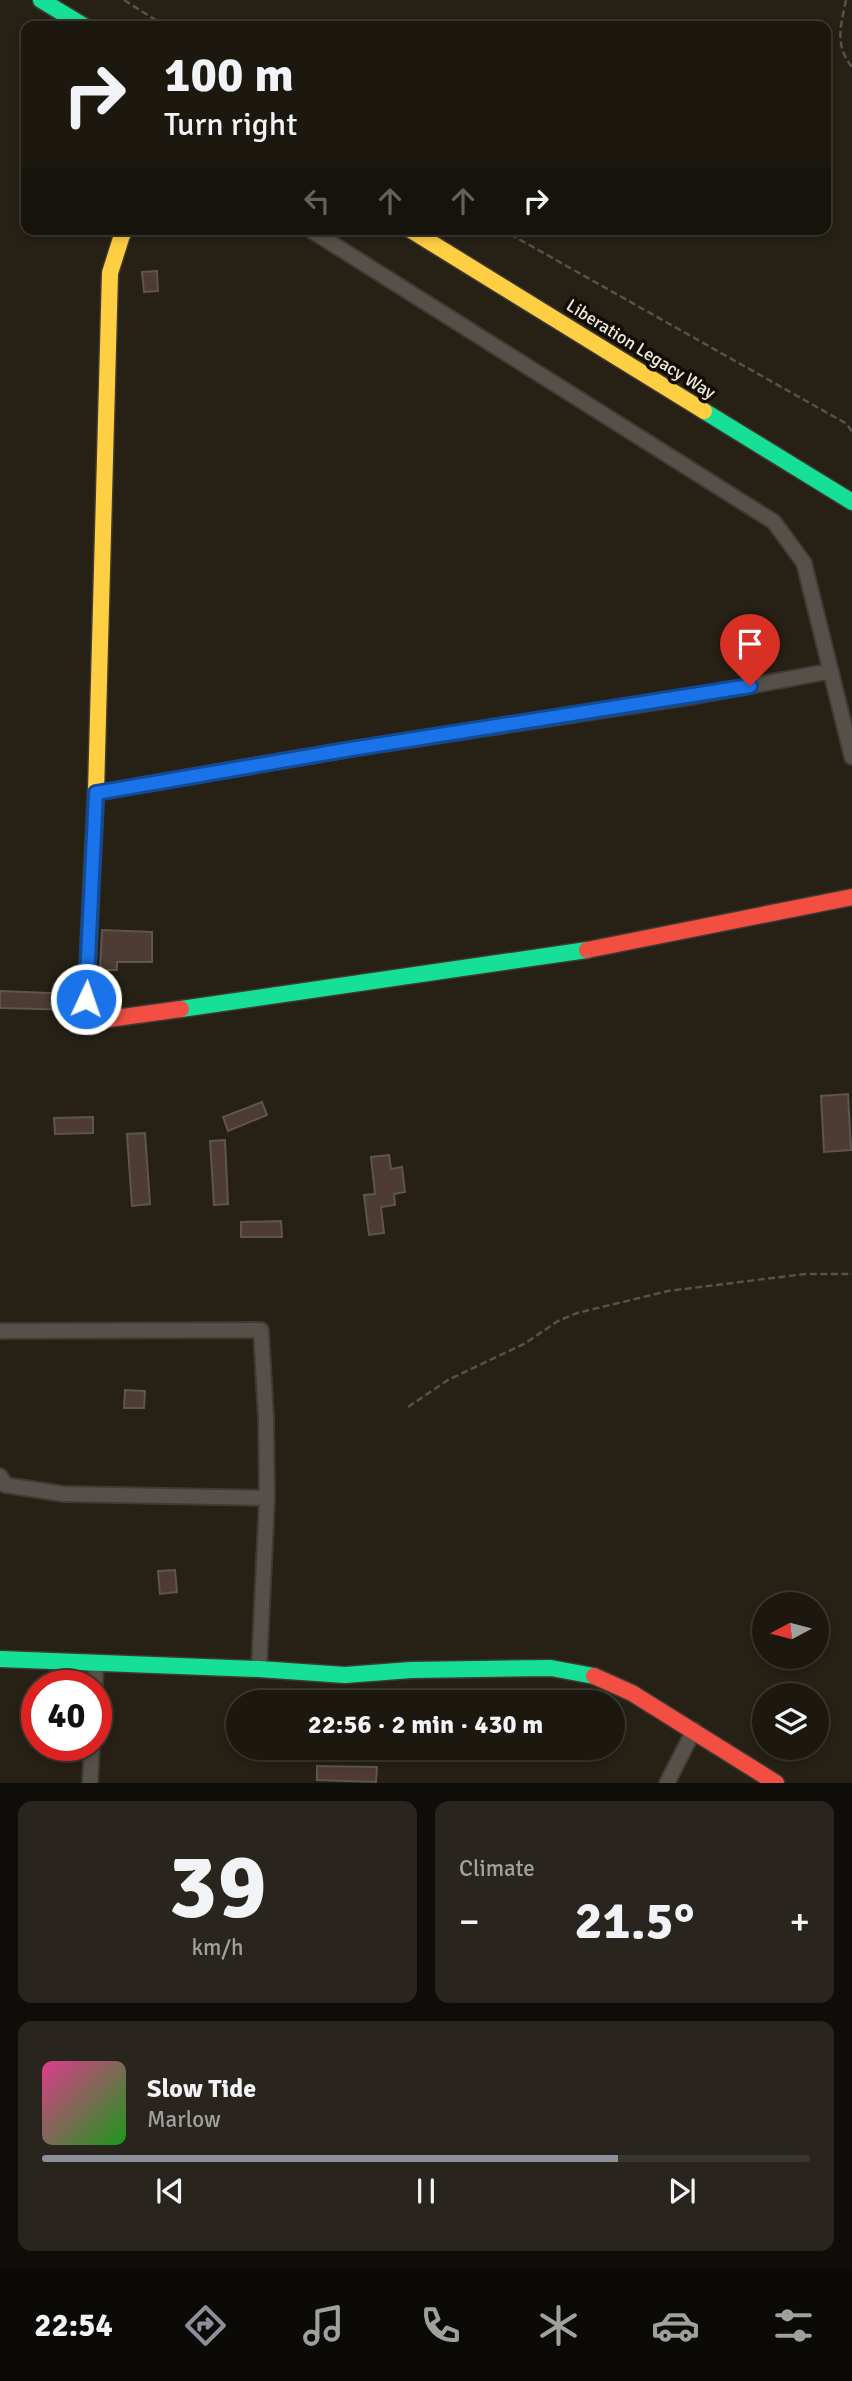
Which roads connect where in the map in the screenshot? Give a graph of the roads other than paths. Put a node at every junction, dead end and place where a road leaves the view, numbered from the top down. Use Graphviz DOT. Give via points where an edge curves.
graph roads {
  1 [pos="41,0"];
  2 [pos="76,21"];
  3 [pos="122,235"];
  4 [pos="319,235"];
  5 [pos="420,235"];
  6 [pos="852,502"];
  7 [pos="831,671"];
  8 [pos="852,757"];
  9 [pos="96,793"];
  10 [pos="852,897"];
  11 [pos="0,1331"];
  12 [pos="0,1476"];
  13 [pos="267,1498"];
  14 [pos="0,1659"];
  15 [pos="96,1664"];
  16 [pos="259,1669"];
  17 [pos="96,1670"];
  18 [pos="694,1730"];
  19 [pos="91,1761"];
  20 [pos="90,1783"];
  21 [pos="667,1783"];
  22 [pos="776,1783"];
  1 -- 2 [label="street"];
  3 -- 9 [label="street" via="110,273"];
  4 -- 7 [label="street" via="774,522 804,563"];
  5 -- 6 [label="street, Liberation Legacy Way"];
  7 -- 8 [label="street"];
  7 -- 9 [label="street"];
  9 -- 10 [label="street" via="86,999 101,1020 564,954"];
  11 -- 13 [label="street" via="261,1330"];
  12 -- 13 [label="street" via="5,1485 64,1494"];
  13 -- 16 [label="street"];
  14 -- 15 [label="street"];
  15 -- 16 [label="street"];
  15 -- 17 [label="street"];
  16 -- 18 [label="street" via="345,1675 411,1670 573,1671 609,1681"];
  18 -- 21 [label="street"];
  18 -- 22 [label="street"];
  19 -- 20 [label="street"];
}
